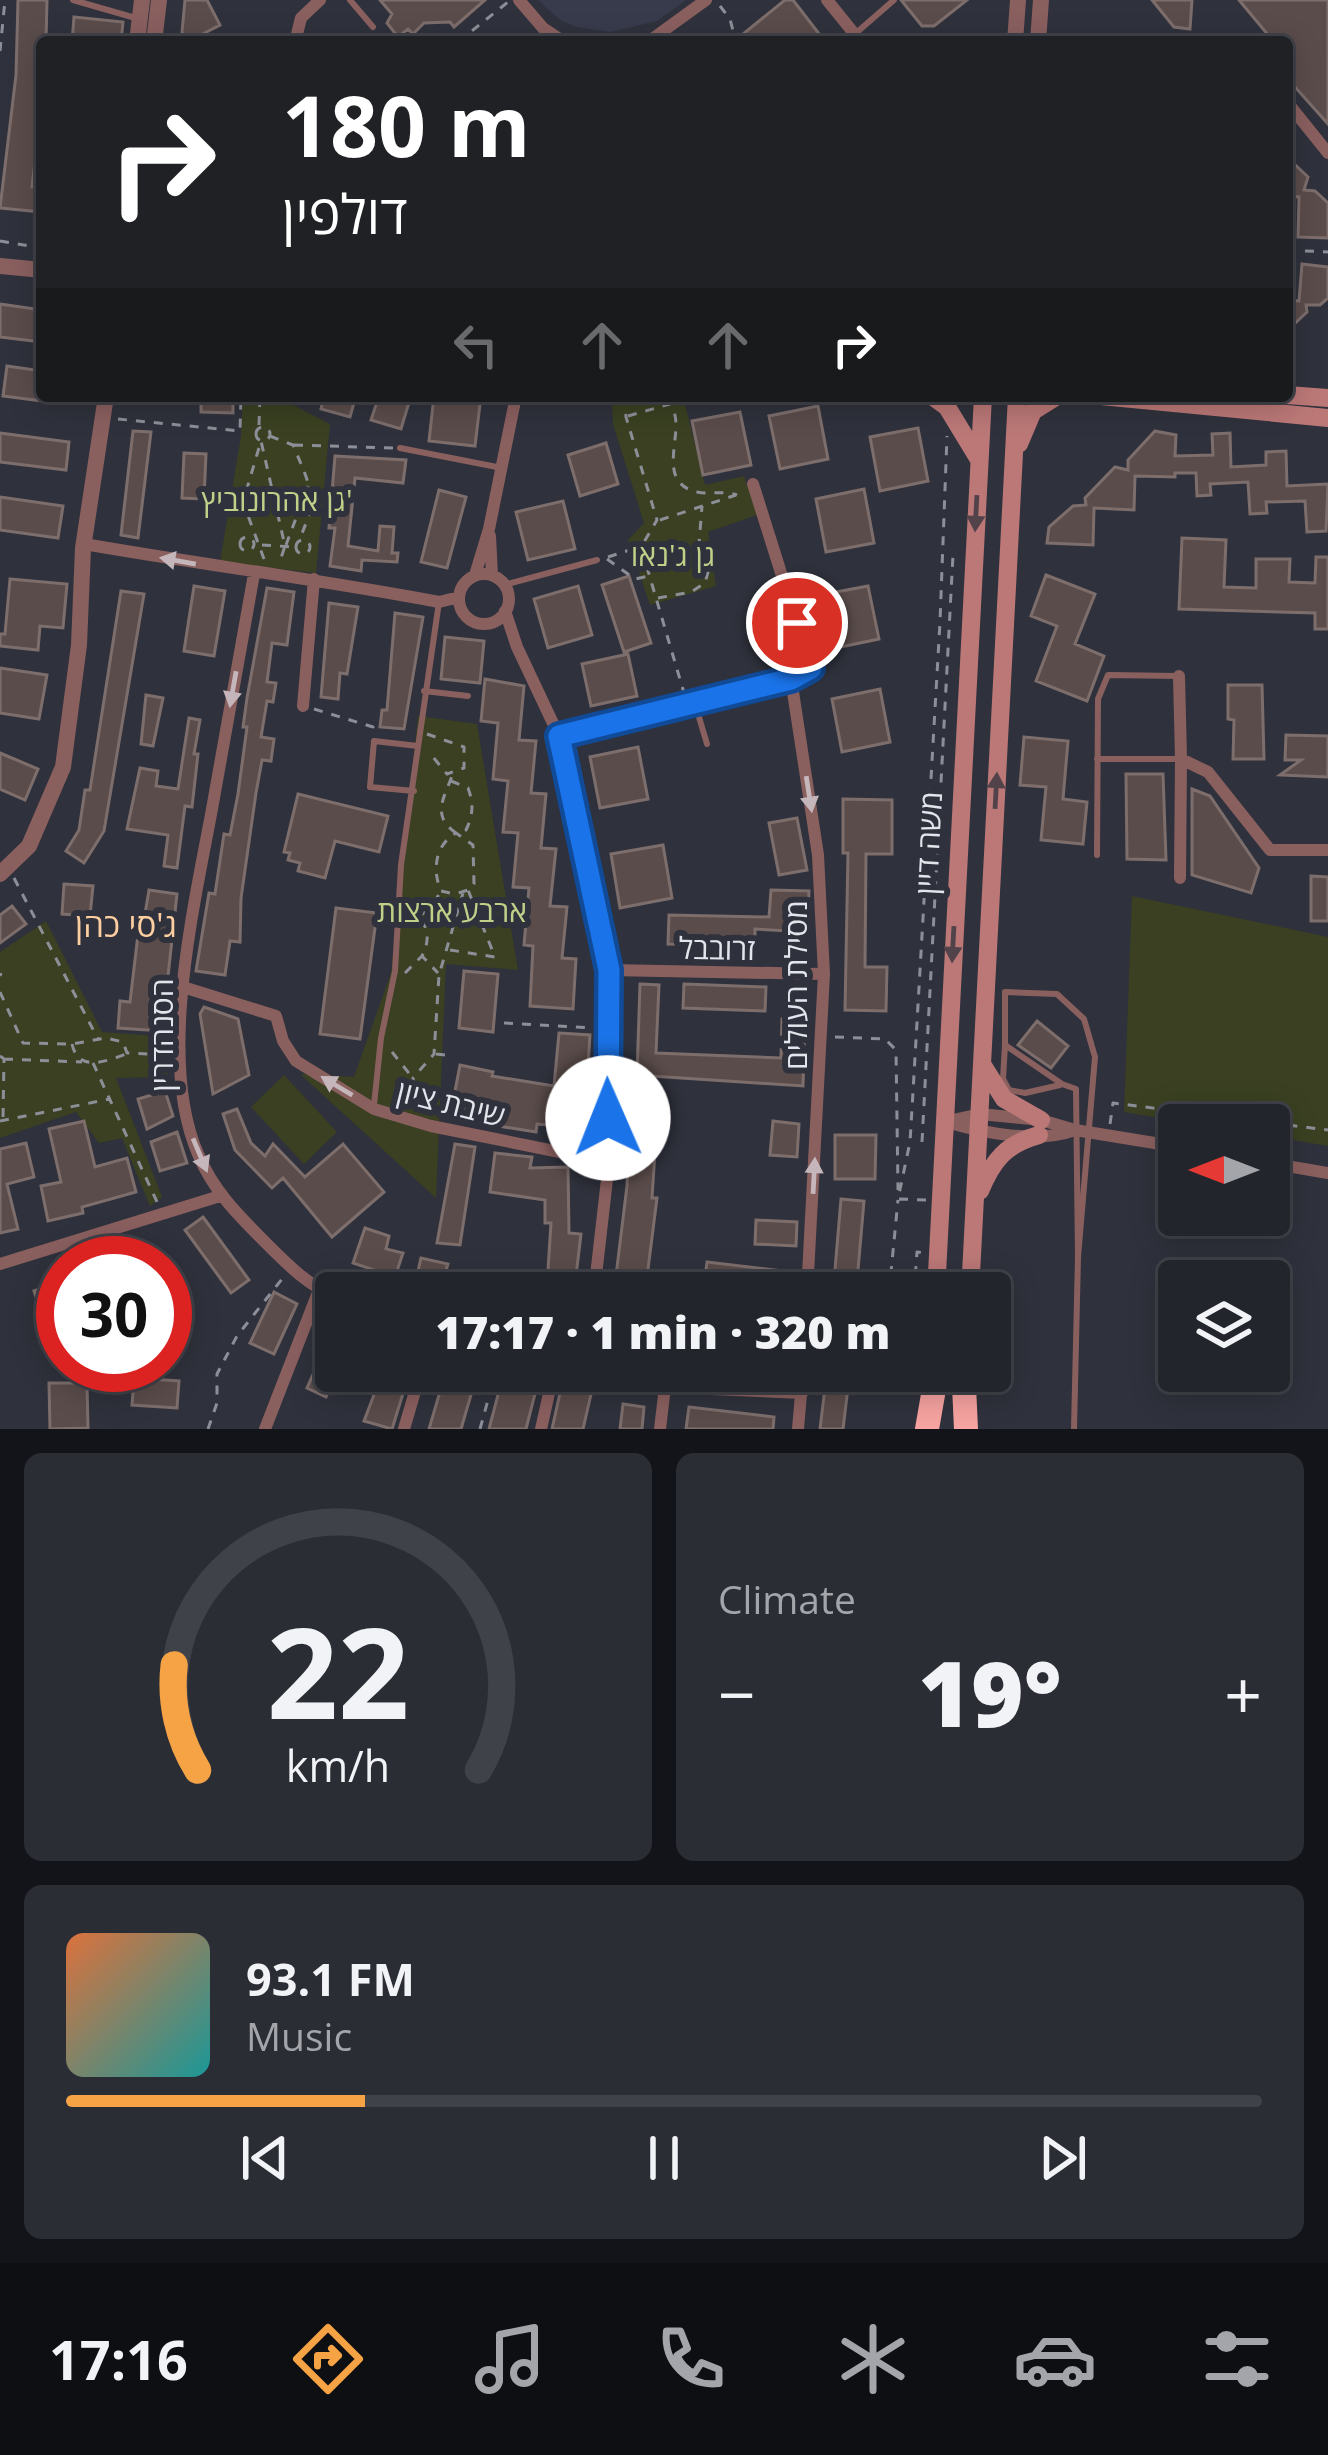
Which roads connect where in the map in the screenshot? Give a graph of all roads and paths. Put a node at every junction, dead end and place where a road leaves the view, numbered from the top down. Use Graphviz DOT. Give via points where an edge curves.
graph roads {
  1 [pos="4,0"];
  2 [pos="74,0"];
  3 [pos="159,0"];
  4 [pos="350,0"];
  5 [pos="514,0"];
  6 [pos="706,0"];
  7 [pos="716,0"];
  8 [pos="827,0"];
  9 [pos="894,0"];
  10 [pos="1018,0"];
  11 [pos="1040,0"];
  12 [pos="314,2"];
  13 [pos="141,9"];
  14 [pos="373,27"];
  15 [pos="155,36"];
  16 [pos="296,36"];
  17 [pos="466,36"];
  18 [pos="555,36"];
  19 [pos="656,36"];
  20 [pos="734,36"];
  21 [pos="856,36"];
  22 [pos="860,36"];
  23 [pos="1015,36"];
  24 [pos="1038,36"];
  25 [pos="0,51"];
  26 [pos="1293,109"];
  27 [pos="1328,153"];
  28 [pos="0,242"];
  29 [pos="36,247"];
  30 [pos="1293,250"];
  31 [pos="1328,252"];
  32 [pos="0,266"];
  33 [pos="36,270"];
  34 [pos="0,276"];
  35 [pos="36,280"];
  36 [pos="1328,385"];
  37 [pos="1318,398"];
  38 [pos="105,402"];
  39 [pos="241,402"];
  40 [pos="259,402"];
  41 [pos="515,402"];
  42 [pos="625,402"];
  43 [pos="940,402"];
  44 [pos="983,402"];
  45 [pos="1021,402"];
  46 [pos="1048,402"];
  47 [pos="1163,402"];
  48 [pos="670,404"];
  49 [pos="626,417"];
  50 [pos="104,418"];
  51 [pos="1328,418"];
  52 [pos="257,430"];
  53 [pos="240,431"];
  54 [pos="270,436"];
  55 [pos="261,441"];
  56 [pos="292,445"];
  57 [pos="400,448"];
  58 [pos="978,458"];
  59 [pos="1012,459"];
  60 [pos="502,468"];
  61 [pos="309,483"];
  62 [pos="754,484"];
  63 [pos="702,506"];
  64 [pos="658,520"];
  65 [pos="489,529"];
  66 [pos="254,544"];
  67 [pos="262,545"];
  68 [pos="285,546"];
  69 [pos="86,547"];
  70 [pos="641,547"];
  71 [pos="953,554"];
  72 [pos="597,560"];
  73 [pos="265,574"];
  74 [pos="475,575"];
  75 [pos="492,575"];
  76 [pos="649,576"];
  77 [pos="314,579"];
  78 [pos="505,585"];
  79 [pos="459,597"];
  80 [pos="656,599"];
  81 [pos="439,602"];
  82 [pos="505,611"];
  83 [pos="489,623"];
  84 [pos="517,647"];
  85 [pos="1179,676"];
  86 [pos="791,679"];
  87 [pos="424,691"];
  88 [pos="468,696"];
  89 [pos="692,705"];
  90 [pos="303,706"];
  91 [pos="559,736"];
  92 [pos="419,739"];
  93 [pos="374,741"];
  94 [pos="706,744"];
  95 [pos="1181,758"];
  96 [pos="1097,759"];
  97 [pos="451,778"];
  98 [pos="414,791"];
  99 [pos="456,832"];
  100 [pos="1328,850"];
  101 [pos="1097,855"];
  102 [pos="4,870"];
  103 [pos="1180,878"];
  104 [pos="441,891"];
  105 [pos="465,891"];
  106 [pos="411,905"];
  107 [pos="419,916"];
  108 [pos="449,950"];
  109 [pos="422,956"];
  110 [pos="495,957"];
  111 [pos="502,958"];
  112 [pos="406,970"];
  113 [pos="609,970"];
  114 [pos="824,974"];
  115 [pos="439,975"];
  116 [pos="183,987"];
  117 [pos="0,992"];
  118 [pos="504,1023"];
  119 [pos="607,1028"];
  120 [pos="821,1037"];
  121 [pos="381,1038"];
  122 [pos="98,1039"];
  123 [pos="72,1044"];
  124 [pos="1006,1045"];
  125 [pos="128,1054"];
  126 [pos="164,1054"];
  127 [pos="434,1054"];
  128 [pos="454,1056"];
  129 [pos="2,1058"];
  130 [pos="82,1062"];
  131 [pos="93,1063"];
  132 [pos="982,1064"];
  133 [pos="413,1078"];
  134 [pos="1062,1084"];
  135 [pos="414,1086"];
  136 [pos="111,1099"];
  137 [pos="374,1108"];
  138 [pos="1,1121"];
  139 [pos="944,1121"];
  140 [pos="980,1123"];
  141 [pos="1040,1128"];
  142 [pos="1328,1130"];
  143 [pos="1081,1131"];
  144 [pos="1109,1135"];
  145 [pos="922,1142"];
  146 [pos="1158,1143"];
  147 [pos="609,1162"];
  148 [pos="1290,1166"];
  149 [pos="1328,1173"];
  150 [pos="220,1196"];
  151 [pos="898,1199"];
  152 [pos="940,1201"];
  153 [pos="976,1201"];
  154 [pos="160,1211"];
  155 [pos="938,1254"];
  156 [pos="0,1264"];
  157 [pos="291,1268"];
  158 [pos="596,1272"];
  159 [pos="808,1272"];
  160 [pos="891,1272"];
  161 [pos="916,1272"];
  162 [pos="937,1272"];
  163 [pos="971,1272"];
  164 [pos="315,1287"];
  165 [pos="315,1300"];
  166 [pos="415,1392"];
  167 [pos="490,1392"];
  168 [pos="549,1392"];
  169 [pos="664,1392"];
  170 [pos="779,1392"];
  171 [pos="933,1392"];
  172 [pos="965,1392"];
  173 [pos="802,1393"];
  174 [pos="208,1429"];
  175 [pos="266,1429"];
  176 [pos="404,1429"];
  177 [pos="480,1429"];
  178 [pos="541,1429"];
  179 [pos="660,1429"];
  180 [pos="798,1429"];
  181 [pos="929,1429"];
  182 [pos="964,1429"];
  183 [pos="1074,1429"];
  1 -- 25 [label="path"];
  2 -- 13 [label="lane"];
  3 -- 15 [label="street"];
  4 -- 14 [label="lane"];
  5 -- 17 [label="path"];
  5 -- 18 [label="street"];
  6 -- 19 [label="street"];
  7 -- 20 [label="path"];
  8 -- 21 [label="street"];
  9 -- 22 [label="lane"];
  10 -- 23 [label="street"];
  11 -- 24 [label="street"];
  12 -- 16 [label="street"];
  26 -- 27 [label="street"];
  28 -- 29 [label="path"];
  30 -- 31 [label="path"];
  32 -- 33 [label="street"];
  34 -- 35 [label="street"];
  36 -- 37 [label="main road"];
  38 -- 50 [label="street"];
  39 -- 53 [label="path"];
  40 -- 52 [label="path"];
  41 -- 60 [label="street"];
  42 -- 49 [label="path"];
  43 -- 58 [label="main road"];
  43 -- 151 [label="path" via="940,622 910,1142"];
  44 -- 58 [label="main road, משה דיין"];
  45 -- 59 [label="main road"];
  46 -- 59 [label="main road" via="1034,411"];
  47 -- 51 [label="main road"];
  48 -- 49 [label="path"];
  48 -- 63 [label="path" via="676,477 700,493 737,495"];
  49 -- 64 [label="path"];
  50 -- 53 [label="path"];
  50 -- 69 [label="street"];
  52 -- 53 [label="path"];
  52 -- 54 [label="path"];
  52 -- 55 [label="path"];
  54 -- 55 [label="path"];
  54 -- 56 [label="path"];
  55 -- 67 [label="path" via="243,502"];
  55 -- 68 [label="path"];
  56 -- 57 [label="path"];
  56 -- 61 [label="path"];
  57 -- 60 [label="lane"];
  58 -- 139 [label="main road, משה דיין, one-way"];
  132 -- 59 [label="main road, one-way"];
  60 -- 65 [label="street"];
  61 -- 68 [label="path"];
  61 -- 68 [label="path" via="312,512 297,544"];
  62 -- 86 [label="street, מסילת העולים" via="811,668"];
  63 -- 64 [label="path"];
  63 -- 80 [label="path" via="699,544 711,561 705,584"];
  64 -- 70 [label="path"];
  65 -- 74 [label="street"];
  65 -- 75 [label="street"];
  66 -- 67 [label="path"];
  67 -- 68 [label="path"];
  67 -- 73 [label="path"];
  68 -- 73 [label="path"];
  73 -- 69 [label="street, one-way"];
  69 -- 102 [label="street" via="63,767 29,847"];
  70 -- 76 [label="path"];
  70 -- 76 [label="path" via="606,558 635,579"];
  71 -- 145 [label="path"];
  72 -- 78 [label="lane"];
  73 -- 77 [label="street"];
  73 -- 116 [label="street, הסנהדרין, one-way"];
  74 -- 75 [label="street"];
  74 -- 79 [label="street"];
  75 -- 78 [label="street"];
  76 -- 80 [label="path"];
  77 -- 81 [label="street"];
  77 -- 90 [label="street"];
  78 -- 82 [label="street"];
  79 -- 81 [label="street"];
  79 -- 83 [label="street" via="470,619"];
  80 -- 89 [label="path"];
  81 -- 87 [label="lane"];
  82 -- 83 [label="street"];
  82 -- 84 [label="street"];
  83 -- 84 [label="street"];
  84 -- 91 [label="street"];
  85 -- 95 [label="street"];
  85 -- 96 [label="lane" via="1108,675 1098,699"];
  86 -- 89 [label="street"];
  86 -- 114 [label="street, מסילת העולים, one-way" via="818,855"];
  87 -- 88 [label="lane"];
  87 -- 92 [label="lane"];
  89 -- 91 [label="street"];
  89 -- 94 [label="lane"];
  90 -- 93 [label="path" via="373,727"];
  91 -- 113 [label="street"];
  92 -- 93 [label="lane"];
  92 -- 97 [label="path"];
  92 -- 97 [label="path" via="464,747 464,768"];
  92 -- 98 [label="lane"];
  93 -- 98 [label="lane" via="370,787"];
  95 -- 96 [label="lane"];
  95 -- 100 [label="street" via="1208,772 1270,850"];
  95 -- 103 [label="street"];
  96 -- 101 [label="lane"];
  97 -- 99 [label="path" via="440,811"];
  97 -- 99 [label="path" via="473,800 466,830"];
  98 -- 121 [label="lane"];
  99 -- 104 [label="path" via="439,853 434,875"];
  99 -- 105 [label="path" via="473,845 474,884"];
  102 -- 122 [label="path"];
  104 -- 105 [label="path"];
  104 -- 107 [label="path"];
  105 -- 108 [label="path"];
  105 -- 110 [label="path"];
  106 -- 107 [label="path"];
  107 -- 109 [label="path" via="428,929"];
  108 -- 110 [label="path"];
  108 -- 115 [label="path"];
  109 -- 112 [label="path"];
  109 -- 115 [label="path"];
  110 -- 111 [label="path"];
  113 -- 114 [label="street, זרובבל"];
  113 -- 119 [label="street"];
  114 -- 120 [label="street, מסילת העולים"];
  115 -- 127 [label="path"];
  137 -- 116 [label="street, שיבת ציון, one-way" via="296,1061 277,1016"];
  116 -- 150 [label="street, הסנהדרין, one-way" via="184,1104"];
  117 -- 123 [label="path" via="23,1043"];
  118 -- 119 [label="path"];
  119 -- 147 [label="street"];
  120 -- 151 [label="path" via="885,1039 896,1049"];
  159 -- 120 [label="street, מסילת העולים, one-way"];
  121 -- 133 [label="path"];
  121 -- 137 [label="lane"];
  122 -- 123 [label="path"];
  122 -- 125 [label="path" via="123,1042"];
  123 -- 130 [label="path"];
  124 -- 134 [label="lane"];
  124 -- 134 [label="lane" via="1010,1090"];
  124 -- 143 [label="lane" via="1005,992 1057,994 1084,1019 1095,1057"];
  125 -- 126 [label="path"];
  125 -- 131 [label="path"];
  127 -- 128 [label="path"];
  127 -- 133 [label="path"];
  129 -- 130 [label="path"];
  129 -- 138 [label="path"];
  130 -- 131 [label="path"];
  131 -- 136 [label="path"];
  132 -- 140 [label="main road"];
  132 -- 141 [label="main road" via="1004,1099"];
  133 -- 135 [label="path"];
  134 -- 143 [label="lane" via="1076,1089"];
  136 -- 138 [label="path"];
  136 -- 154 [label="path"];
  137 -- 147 [label="street, שיבת ציון"];
  139 -- 140 [label="street"];
  139 -- 152 [label="main road, משה דיין"];
  140 -- 141 [label="street"];
  140 -- 153 [label="main road"];
  141 -- 143 [label="street" via="1059,1122"];
  141 -- 153 [label="main road" via="999,1155"];
  142 -- 144 [label="path" via="1113,1103"];
  143 -- 144 [label="street"];
  143 -- 183 [label="lane"];
  144 -- 146 [label="street"];
  147 -- 158 [label="street"];
  148 -- 149 [label="street"];
  150 -- 154 [label="street"];
  150 -- 157 [label="street, הסנהדרין"];
  151 -- 152 [label="path"];
  151 -- 160 [label="path"];
  152 -- 155 [label="main road, משה דיין"];
  153 -- 163 [label="main road"];
  154 -- 156 [label="street"];
  155 -- 161 [label="path" via="917,1252"];
  155 -- 162 [label="main road, משה דיין"];
  157 -- 164 [label="street, הסנהדרין"];
  157 -- 174 [label="path" via="217,1374"];
  165 -- 175 [label="street"];
  166 -- 176 [label="street"];
  167 -- 177 [label="path"];
  168 -- 178 [label="street"];
  169 -- 179 [label="street"];
  170 -- 173 [label="street"];
  171 -- 181 [label="highway"];
  172 -- 182 [label="highway"];
  173 -- 180 [label="street"];
}
